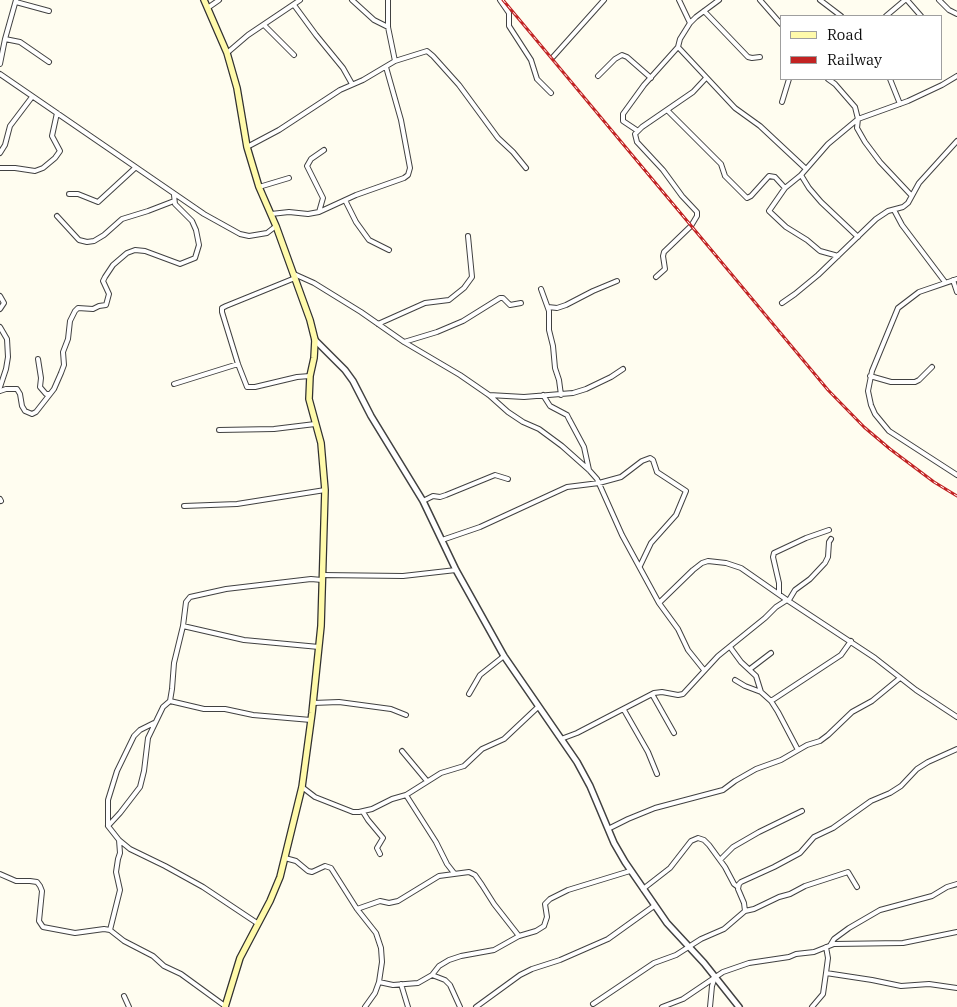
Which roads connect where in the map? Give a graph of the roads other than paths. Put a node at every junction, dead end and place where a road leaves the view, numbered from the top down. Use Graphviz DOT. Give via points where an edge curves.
graph roads {
  1 [pos="204,0"];
  2 [pos="219,0"];
  3 [pos="300,0"];
  4 [pos="352,0"];
  5 [pos="388,0"];
  6 [pos="500,0"];
  7 [pos="604,0"];
  8 [pos="679,0"];
  9 [pos="719,0"];
  10 [pos="760,0"];
  11 [pos="820,0"];
  12 [pos="906,0"];
  13 [pos="939,0"];
  14 [pos="16,1"];
  15 [pos="294,5"];
  16 [pos="209,7"];
  17 [pos="49,11"];
  18 [pos="704,11"];
  19 [pos="957,14"];
  20 [pos="840,15"];
  21 [pos="887,15"];
  22 [pos="920,15"];
  23 [pos="690,23"];
  24 [pos="780,23"];
  25 [pos="264,25"];
  26 [pos="388,27"];
  27 [pos="5,39"];
  28 [pos="678,47"];
  29 [pos="227,53"];
  30 [pos="294,55"];
  31 [pos="553,57"];
  32 [pos="760,57"];
  33 [pos="395,61"];
  34 [pos="49,62"];
  35 [pos="0,64"];
  36 [pos="386,66"];
  37 [pos="0,74"];
  38 [pos="598,76"];
  39 [pos="957,76"];
  40 [pos="651,78"];
  41 [pos="706,78"];
  42 [pos="789,80"];
  43 [pos="829,80"];
  44 [pos="890,80"];
  45 [pos="352,84"];
  46 [pos="551,93"];
  47 [pos="32,97"];
  48 [pos="782,102"];
  49 [pos="900,104"];
  50 [pos="667,110"];
  51 [pos="57,113"];
  52 [pos="858,119"];
  53 [pos="638,130"];
  54 [pos="957,141"];
  55 [pos="247,147"];
  56 [pos="324,150"];
  57 [pos="0,153"];
  58 [pos="0,168"];
  59 [pos="135,168"];
  60 [pos="526,168"];
  61 [pos="806,170"];
  62 [pos="801,175"];
  63 [pos="288,178"];
  64 [pos="259,187"];
  65 [pos="785,188"];
  66 [pos="70,194"];
  67 [pos="174,195"];
  68 [pos="911,195"];
  69 [pos="174,200"];
  70 [pos="345,200"];
  71 [pos="894,210"];
  72 [pos="319,212"];
  73 [pos="271,214"];
  74 [pos="57,216"];
  75 [pos="276,226"];
  76 [pos="468,236"];
  77 [pos="858,237"];
  78 [pos="388,250"];
  79 [pos="838,256"];
  80 [pos="295,276"];
  81 [pos="656,277"];
  82 [pos="955,280"];
  83 [pos="617,281"];
  84 [pos="945,282"];
  85 [pos="541,288"];
  86 [pos="957,292"];
  87 [pos="0,296"];
  88 [pos="521,303"];
  89 [pos="782,303"];
  90 [pos="548,308"];
  91 [pos="0,309"];
  92 [pos="378,324"];
  93 [pos="0,327"];
  94 [pos="315,340"];
  95 [pos="404,342"];
  96 [pos="38,359"];
  97 [pos="238,364"];
  98 [pos="932,366"];
  99 [pos="623,369"];
  100 [pos="310,376"];
  101 [pos="870,376"];
  102 [pos="174,384"];
  103 [pos="0,387"];
  104 [pos="0,391"];
  105 [pos="49,394"];
  106 [pos="489,395"];
  107 [pos="542,395"];
  108 [pos="560,395"];
  109 [pos="315,424"];
  110 [pos="219,430"];
  111 [pos="589,470"];
  112 [pos="957,476"];
  113 [pos="508,479"];
  114 [pos="600,483"];
  115 [pos="325,490"];
  116 [pos="423,501"];
  117 [pos="184,506"];
  118 [pos="829,530"];
  119 [pos="831,539"];
  120 [pos="442,540"];
  121 [pos="640,566"];
  122 [pos="456,570"];
  123 [pos="322,577"];
  124 [pos="780,594"];
  125 [pos="788,600"];
  126 [pos="659,603"];
  127 [pos="183,626"];
  128 [pos="851,641"];
  129 [pos="319,647"];
  130 [pos="730,647"];
  131 [pos="771,654"];
  132 [pos="504,656"];
  133 [pos="750,669"];
  134 [pos="704,670"];
  135 [pos="900,678"];
  136 [pos="735,680"];
  137 [pos="761,692"];
  138 [pos="469,694"];
  139 [pos="652,694"];
  140 [pos="170,701"];
  141 [pos="771,701"];
  142 [pos="313,703"];
  143 [pos="538,707"];
  144 [pos="624,710"];
  145 [pos="406,714"];
  146 [pos="957,717"];
  147 [pos="311,720"];
  148 [pos="154,723"];
  149 [pos="674,733"];
  150 [pos="560,739"];
  151 [pos="957,749"];
  152 [pos="402,750"];
  153 [pos="798,750"];
  154 [pos="657,774"];
  155 [pos="426,781"];
  156 [pos="302,787"];
  157 [pos="406,795"];
  158 [pos="802,811"];
  159 [pos="363,812"];
  160 [pos="108,826"];
  161 [pos="608,829"];
  162 [pos="119,840"];
  163 [pos="380,854"];
  164 [pos="286,858"];
  165 [pos="720,860"];
  166 [pos="630,871"];
  167 [pos="454,873"];
  168 [pos="0,874"];
  169 [pos="957,884"];
  170 [pos="738,887"];
  171 [pos="857,887"];
  172 [pos="643,889"];
  173 [pos="654,906"];
  174 [pos="357,909"];
  175 [pos="745,911"];
  176 [pos="257,923"];
  177 [pos="110,930"];
  178 [pos="957,932"];
  179 [pos="519,936"];
  180 [pos="828,946"];
  181 [pos="689,947"];
  182 [pos="826,973"];
  183 [pos="432,975"];
  184 [pos="716,978"];
  185 [pos="379,982"];
  186 [pos="401,984"];
  187 [pos="957,988"];
  188 [pos="124,996"];
  189 [pos="593,1004"];
  190 [pos="225,1006"];
  191 [pos="129,1007"];
  192 [pos="365,1007"];
  193 [pos="408,1007"];
  194 [pos="460,1007"];
  195 [pos="476,1007"];
  196 [pos="662,1007"];
  197 [pos="710,1007"];
  198 [pos="739,1007"];
  199 [pos="812,1007"];
  1 -- 16 [label="main road"];
  2 -- 16 [label="street"];
  3 -- 15 [label="street"];
  4 -- 26 [label="street" via="374,20"];
  5 -- 26 [label="street"];
  6 -- 46 [label="street" via="509,13 509,26 531,60 536,79"];
  7 -- 31 [label="street"];
  8 -- 23 [label="street"];
  9 -- 18 [label="street"];
  10 -- 24 [label="street"];
  11 -- 20 [label="street"];
  12 -- 21 [label="street"];
  12 -- 22 [label="street"];
  13 -- 19 [label="street"];
  14 -- 17 [label="street"];
  14 -- 27 [label="street"];
  15 -- 25 [label="street"];
  15 -- 45 [label="street"];
  16 -- 29 [label="main road"];
  18 -- 23 [label="street"];
  18 -- 32 [label="street" via="748,57"];
  23 -- 28 [label="street"];
  25 -- 29 [label="street"];
  25 -- 30 [label="street"];
  26 -- 33 [label="street"];
  27 -- 34 [label="street" via="20,42"];
  27 -- 35 [label="street"];
  28 -- 40 [label="street"];
  28 -- 41 [label="street"];
  29 -- 55 [label="main road"];
  33 -- 36 [label="street"];
  33 -- 60 [label="street" via="422,52 430,53"];
  36 -- 45 [label="street"];
  36 -- 70 [label="street" via="401,120 410,172 404,178"];
  37 -- 47 [label="street"];
  38 -- 40 [label="street" via="622,55"];
  39 -- 49 [label="street"];
  40 -- 53 [label="street" via="623,114 623,121"];
  41 -- 50 [label="street" via="693,92"];
  41 -- 61 [label="street"];
  42 -- 48 [label="street"];
  43 -- 52 [label="street" via="855,107"];
  44 -- 49 [label="street"];
  45 -- 55 [label="street"];
  47 -- 51 [label="street"];
  47 -- 57 [label="street" via="10,126"];
  49 -- 52 [label="street"];
  50 -- 53 [label="street"];
  50 -- 65 [label="street" via="721,164 725,176 747,198 769,176"];
  51 -- 58 [label="street" via="52,136 59,154 35,171"];
  51 -- 59 [label="street"];
  52 -- 61 [label="street" via="828,144"];
  52 -- 68 [label="street" via="858,128 865,142"];
  53 -- 81 [label="street" via="636,142 697,212 692,226 664,252 665,269"];
  54 -- 68 [label="street"];
  55 -- 64 [label="main road"];
  56 -- 72 [label="street" via="307,166 323,198"];
  59 -- 66 [label="street" via="98,202"];
  59 -- 67 [label="street"];
  61 -- 62 [label="street"];
  62 -- 65 [label="street"];
  62 -- 77 [label="street" via="821,202"];
  63 -- 64 [label="street"];
  64 -- 73 [label="main road"];
  65 -- 79 [label="street" via="771,207 770,214 820,251"];
  67 -- 69 [label="street"];
  67 -- 75 [label="street" via="240,234 259,235"];
  68 -- 71 [label="street" via="908,203"];
  69 -- 74 [label="street" via="122,219 104,235 87,242 79,240"];
  69 -- 105 [label="street" via="196,230 199,245 195,258 180,264 135,250 126,253 113,265 103,281 109,294 106,305 75,311 63,352 61,373"];
  70 -- 72 [label="street"];
  70 -- 78 [label="street" via="369,240"];
  71 -- 77 [label="street" via="876,219"];
  71 -- 84 [label="street" via="902,226"];
  72 -- 73 [label="street"];
  73 -- 75 [label="main road"];
  75 -- 80 [label="main road"];
  76 -- 92 [label="street" via="472,276 464,288 449,300 424,303"];
  77 -- 79 [label="street"];
  79 -- 89 [label="street"];
  80 -- 92 [label="street" via="314,283"];
  80 -- 94 [label="main road"];
  80 -- 97 [label="street" via="222,308"];
  82 -- 84 [label="street"];
  82 -- 86 [label="street"];
  83 -- 90 [label="street" via="566,305"];
  84 -- 101 [label="street" via="919,292 898,308"];
  85 -- 90 [label="street"];
  87 -- 91 [label="street" via="4,303"];
  88 -- 95 [label="street" via="510,305 500,298 463,321"];
  90 -- 108 [label="street"];
  92 -- 95 [label="street"];
  93 -- 103 [label="street" via="7,339 8,357"];
  94 -- 100 [label="main road"];
  94 -- 116 [label="street" via="353,381"];
  95 -- 106 [label="street"];
  96 -- 105 [label="street" via="40,387"];
  97 -- 100 [label="street" via="250,388"];
  97 -- 102 [label="street"];
  98 -- 101 [label="street" via="915,382 891,382"];
  99 -- 108 [label="street" via="586,389"];
  100 -- 109 [label="main road"];
  101 -- 112 [label="street" via="868,391 871,405 889,431"];
  103 -- 104 [label="street"];
  104 -- 105 [label="street" via="17,389 23,409 32,414"];
  106 -- 107 [label="street"];
  106 -- 111 [label="street" via="508,412 562,446"];
  107 -- 108 [label="street"];
  107 -- 111 [label="street" via="550,406 570,419 584,447"];
  109 -- 110 [label="street"];
  109 -- 115 [label="main road" via="322,451"];
  111 -- 114 [label="street"];
  113 -- 116 [label="street" via="495,475"];
  114 -- 120 [label="street" via="567,487 480,527"];
  114 -- 121 [label="street" via="622,535"];
  114 -- 121 [label="street" via="621,477 650,458 657,472 686,491 676,515 651,543"];
  115 -- 117 [label="street" via="237,504"];
  115 -- 123 [label="main road"];
  116 -- 120 [label="street"];
  118 -- 124 [label="street" via="774,553"];
  119 -- 125 [label="street" via="825,563"];
  120 -- 122 [label="street"];
  121 -- 126 [label="street"];
  122 -- 123 [label="street" via="403,576"];
  122 -- 132 [label="street"];
  123 -- 127 [label="street" via="226,589 190,597 186,602"];
  123 -- 129 [label="main road"];
  124 -- 125 [label="street"];
  124 -- 126 [label="street" via="741,568 708,562 693,570"];
  125 -- 128 [label="street"];
  125 -- 130 [label="street"];
  126 -- 134 [label="street"];
  127 -- 129 [label="street" via="244,640"];
  127 -- 140 [label="street" via="174,663"];
  128 -- 135 [label="street"];
  128 -- 141 [label="street" via="841,655"];
  129 -- 142 [label="main road"];
  130 -- 133 [label="street"];
  130 -- 134 [label="street"];
  131 -- 133 [label="street"];
  132 -- 138 [label="street" via="480,675"];
  132 -- 143 [label="street"];
  133 -- 137 [label="street" via="757,677"];
  134 -- 139 [label="street" via="681,695"];
  135 -- 146 [label="street"];
  135 -- 153 [label="street" via="852,712 828,735"];
  136 -- 137 [label="street"];
  137 -- 141 [label="street"];
  139 -- 144 [label="street"];
  139 -- 149 [label="street"];
  140 -- 147 [label="street" via="204,709"];
  140 -- 148 [label="street"];
  141 -- 153 [label="street"];
  142 -- 145 [label="street" via="339,702"];
  142 -- 147 [label="main road"];
  143 -- 150 [label="street"];
  143 -- 155 [label="street" via="504,738 482,749 467,764"];
  144 -- 150 [label="street"];
  144 -- 154 [label="street"];
  147 -- 156 [label="main road"];
  148 -- 160 [label="street" via="148,738 140,787"];
  148 -- 160 [label="street" via="134,736 117,772 108,800"];
  150 -- 161 [label="street" via="590,786"];
  151 -- 170 [label="street" via="928,762 901,786 814,837 800,853 749,877"];
  152 -- 155 [label="street"];
  153 -- 161 [label="street" via="756,769 723,790 655,808"];
  155 -- 157 [label="street"];
  156 -- 159 [label="street" via="320,799 353,812"];
  156 -- 164 [label="main road"];
  157 -- 159 [label="street"];
  157 -- 167 [label="street"];
  158 -- 165 [label="street" via="733,847"];
  159 -- 163 [label="street" via="382,836 377,848"];
  160 -- 162 [label="street"];
  161 -- 166 [label="street"];
  162 -- 176 [label="street" via="203,887"];
  162 -- 177 [label="street" via="116,872 120,890"];
  164 -- 174 [label="street" via="312,872 325,866 331,868"];
  164 -- 176 [label="main road" via="277,885"];
  165 -- 170 [label="street"];
  165 -- 172 [label="street" via="704,840 694,839 670,868"];
  166 -- 172 [label="street"];
  166 -- 179 [label="street" via="568,890 550,899 545,904 547,917 544,926"];
  167 -- 174 [label="street" via="439,876 396,902 380,901"];
  167 -- 179 [label="street" via="475,875"];
  168 -- 177 [label="street" via="16,882 36,882 40,886 39,921 42,927 75,933"];
  169 -- 180 [label="street" via="932,896 880,910 848,928"];
  170 -- 175 [label="street"];
  171 -- 175 [label="street" via="848,872"];
  172 -- 173 [label="street"];
  173 -- 181 [label="street"];
  173 -- 195 [label="street" via="608,939 560,960 532,968"];
  174 -- 185 [label="street" via="376,933 381,948"];
  175 -- 181 [label="street" via="724,929"];
  176 -- 190 [label="main road" via="240,958"];
  177 -- 190 [label="street" via="164,966 182,974"];
  178 -- 180 [label="street" via="903,943"];
  179 -- 183 [label="street" via="494,950 449,960"];
  180 -- 182 [label="street"];
  180 -- 184 [label="street" via="809,953 749,963"];
  181 -- 184 [label="street"];
  181 -- 189 [label="street" via="654,962"];
  182 -- 187 [label="street" via="901,986 929,984"];
  182 -- 199 [label="street" via="823,994"];
  183 -- 186 [label="street" via="418,983"];
  183 -- 194 [label="street" via="450,985"];
  184 -- 196 [label="street" via="683,999"];
  184 -- 197 [label="street"];
  184 -- 198 [label="street"];
  185 -- 186 [label="street"];
  185 -- 192 [label="street"];
  186 -- 193 [label="street"];
  188 -- 191 [label="street"];
}
